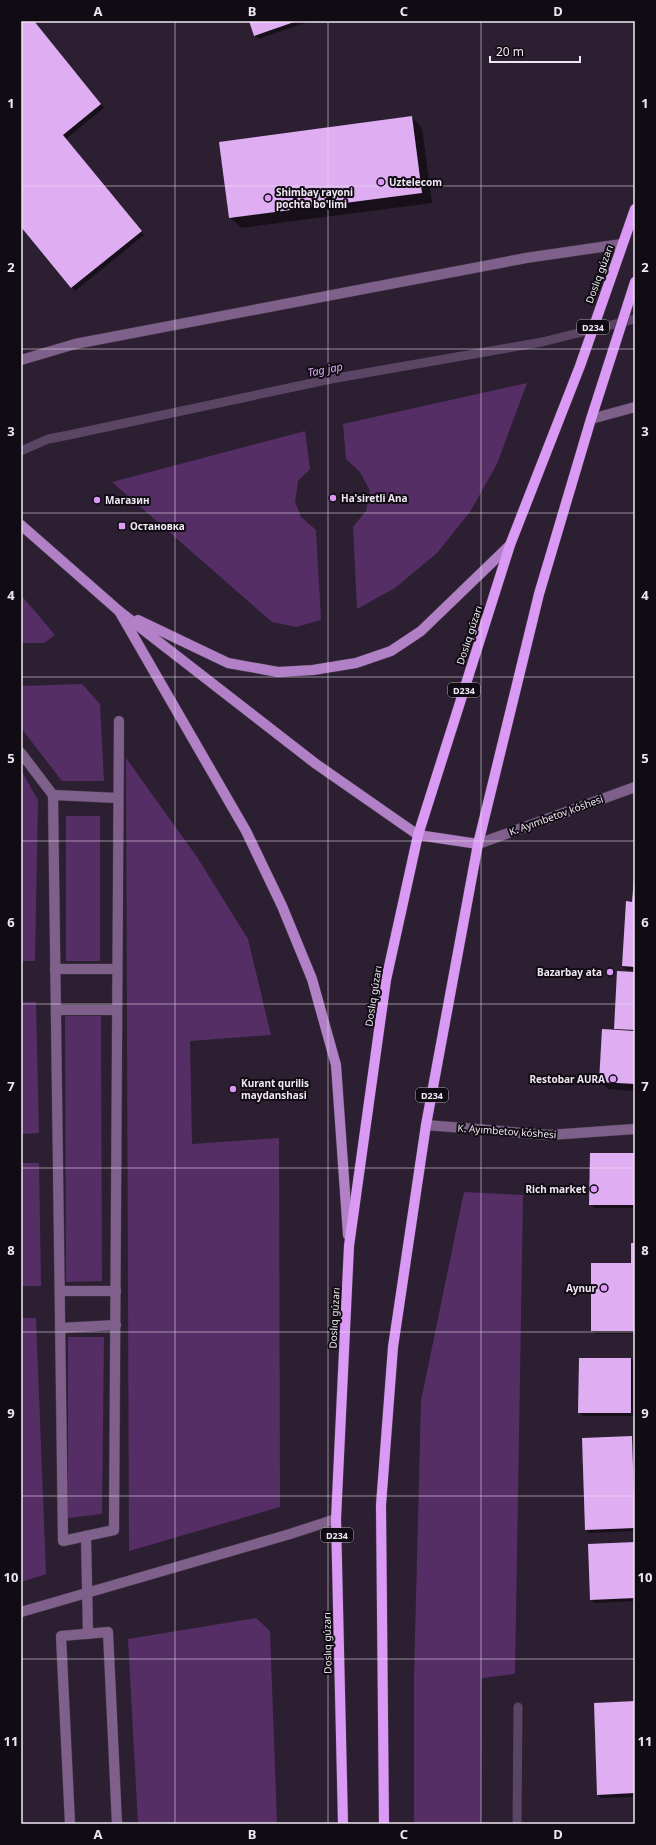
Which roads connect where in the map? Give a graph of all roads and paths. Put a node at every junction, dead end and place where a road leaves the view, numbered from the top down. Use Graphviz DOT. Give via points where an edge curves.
graph roads {
  1 [pos="635,209"];
  2 [pos="622,244"];
  3 [pos="633,287"];
  4 [pos="21,360"];
  5 [pos="635,407"];
  6 [pos="591,419"];
  7 [pos="21,525"];
  8 [pos="510,545"];
  9 [pos="120,611"];
  10 [pos="119,721"];
  11 [pos="21,753"];
  12 [pos="635,787"];
  13 [pos="53,795"];
  14 [pos="118,798"];
  15 [pos="418,836"];
  16 [pos="478,844"];
  17 [pos="55,968"];
  18 [pos="117,969"];
  19 [pos="56,1010"];
  20 [pos="117,1010"];
  21 [pos="426,1125"];
  22 [pos="635,1129"];
  23 [pos="349,1246"];
  24 [pos="60,1291"];
  25 [pos="116,1291"];
  26 [pos="116,1326"];
  27 [pos="60,1328"];
  28 [pos="336,1519"];
  29 [pos="86,1536"];
  30 [pos="87,1593"];
  31 [pos="21,1612"];
  32 [pos="88,1634"];
  33 [pos="70,1824"];
  34 [pos="117,1824"];
  35 [pos="343,1824"];
  36 [pos="384,1824"];
  1 -- 2 [label="main road, Doslıq gúzarı / D234"];
  2 -- 4 [label="street" via="526,258 75,344"];
  2 -- 8 [label="main road, Doslıq gúzarı / D234" via="580,366"];
  3 -- 6 [label="main road, D234"];
  5 -- 6 [label="street"];
  6 -- 16 [label="main road, D234" via="539,594"];
  7 -- 9 [label="main road"];
  8 -- 9 [label="main road" via="421,631 391,651 356,663 278,672 228,663"];
  8 -- 15 [label="main road, Doslıq gúzarı / D234"];
  9 -- 15 [label="main road" via="316,764"];
  9 -- 23 [label="main road" via="246,831 282,906 312,978 336,1065"];
  10 -- 14 [label="street"];
  11 -- 13 [label="street"];
  12 -- 16 [label="street, K. Ayımbetov kóshesi"];
  13 -- 14 [label="street"];
  13 -- 17 [label="street"];
  14 -- 18 [label="street"];
  15 -- 16 [label="main road"];
  15 -- 23 [label="main road, Doslıq gúzarı / D234" via="386,980"];
  16 -- 21 [label="main road, D234"];
  17 -- 18 [label="street"];
  17 -- 19 [label="street"];
  18 -- 20 [label="street"];
  19 -- 20 [label="street"];
  19 -- 24 [label="street"];
  20 -- 25 [label="street"];
  21 -- 22 [label="street, K. Ayımbetov kóshesi" via="549,1135"];
  21 -- 36 [label="main road, D234" via="394,1347 381,1505"];
  23 -- 28 [label="main road, Doslıq gúzarı / D234"];
  24 -- 25 [label="street"];
  24 -- 27 [label="street"];
  25 -- 26 [label="street"];
  26 -- 27 [label="street"];
  26 -- 29 [label="street" via="114,1530"];
  27 -- 29 [label="street" via="63,1541"];
  28 -- 30 [label="street"];
  28 -- 35 [label="main road, Doslıq gúzarı / D234"];
  29 -- 30 [label="street"];
  30 -- 31 [label="street"];
  30 -- 32 [label="street"];
  32 -- 33 [label="street" via="61,1636"];
  32 -- 34 [label="street" via="108,1632"];
}
